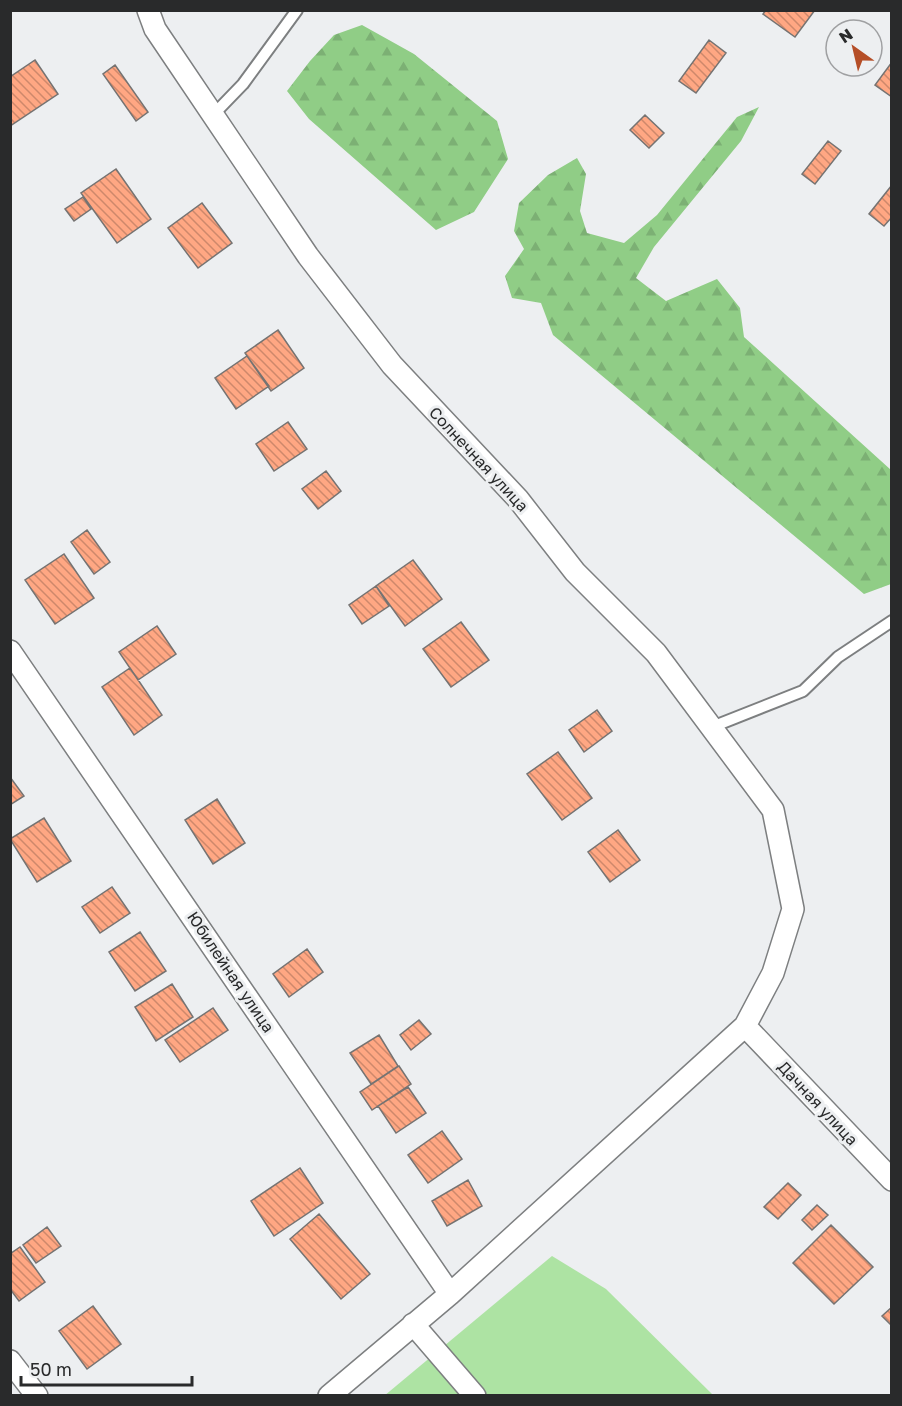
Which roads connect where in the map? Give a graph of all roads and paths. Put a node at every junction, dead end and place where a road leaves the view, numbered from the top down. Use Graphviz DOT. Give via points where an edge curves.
graph roads {
  1 [pos="148,10"];
  2 [pos="297,10"];
  3 [pos="213,116"];
  4 [pos="891,621"];
  5 [pos="10,651"];
  6 [pos="712,727"];
  7 [pos="746,1026"];
  8 [pos="891,1180"];
  9 [pos="450,1293"];
  10 [pos="413,1324"];
  11 [pos="10,1361"];
  12 [pos="37,1395"];
  13 [pos="329,1395"];
  14 [pos="475,1395"];
  1 -- 3 [label="street, Солнечная улица" via="154,29"];
  2 -- 3 [label="lane" via="243,84"];
  3 -- 6 [label="street, Солнечная улица" via="308,256 392,365 518,499 575,572 656,653"];
  4 -- 6 [label="lane" via="838,657 803,691"];
  5 -- 9 [label="street, Юбилейная улица"];
  6 -- 7 [label="street, Солнечная улица" via="773,810 792,909 773,973"];
  7 -- 8 [label="street, Дачная улица"];
  7 -- 9 [label="street"];
  9 -- 10 [label="street"];
  10 -- 13 [label="street"];
  10 -- 14 [label="street"];
  11 -- 12 [label="street"];
}
